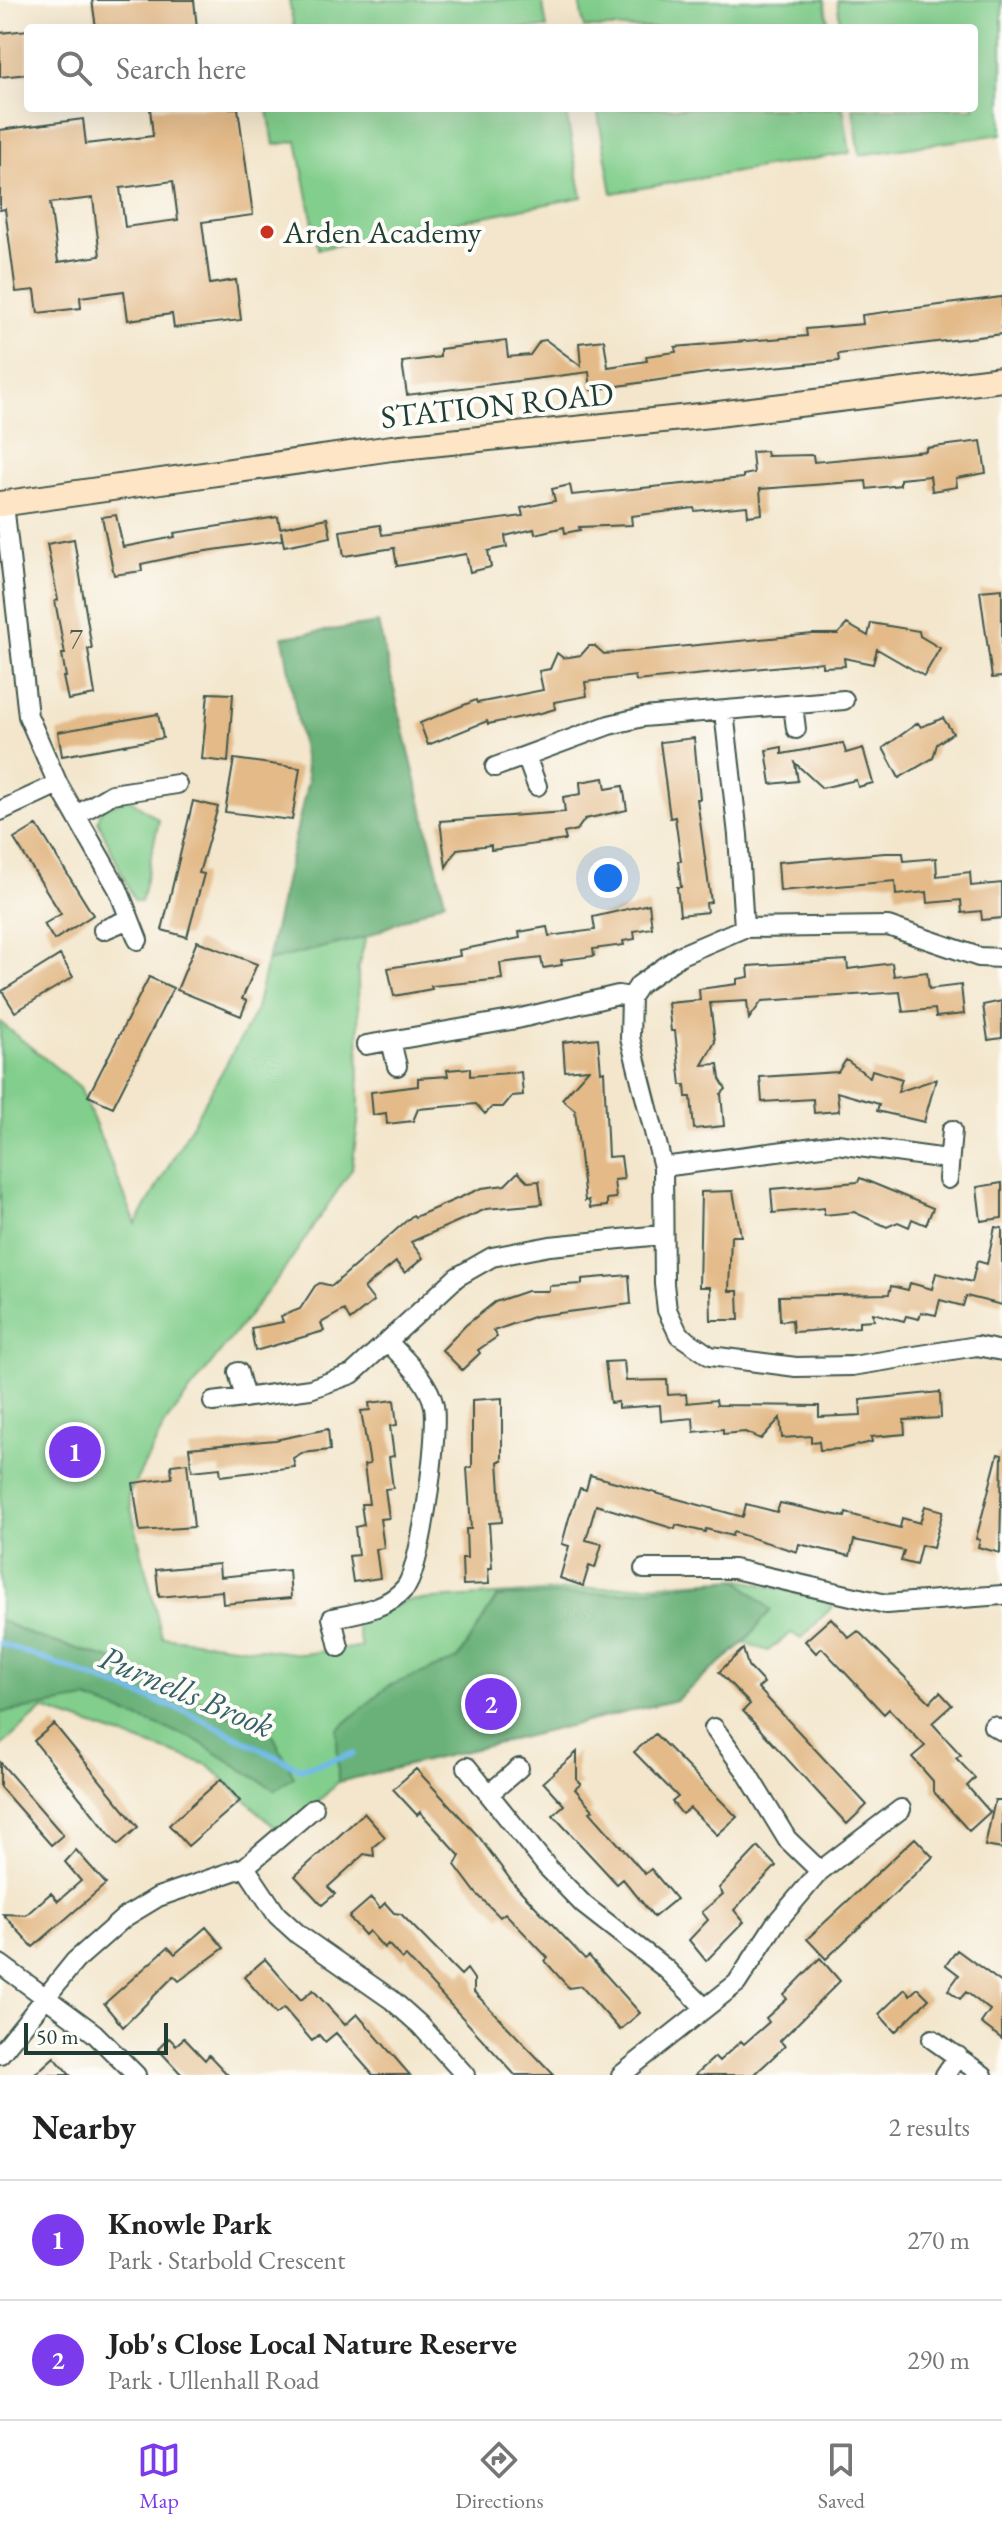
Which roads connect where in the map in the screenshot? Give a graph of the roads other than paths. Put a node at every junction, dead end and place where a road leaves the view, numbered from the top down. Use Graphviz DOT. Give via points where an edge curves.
graph roads {
  1 [pos="1002,379"];
  2 [pos="2,504"];
  3 [pos="844,700"];
  4 [pos="793,705"];
  5 [pos="724,712"];
  6 [pos="796,729"];
  7 [pos="526,756"];
  8 [pos="495,767"];
  9 [pos="58,784"];
  10 [pos="177,784"];
  11 [pos="537,786"];
  12 [pos="0,811"];
  13 [pos="77,815"];
  14 [pos="129,919"];
  15 [pos="744,928"];
  16 [pos="103,930"];
  17 [pos="138,940"];
  18 [pos="1002,958"];
  19 [pos="631,997"];
  20 [pos="391,1041"];
  21 [pos="366,1045"];
  22 [pos="397,1066"];
  23 [pos="952,1130"];
  24 [pos="947,1159"];
  25 [pos="663,1167"];
  26 [pos="948,1179"];
  27 [pos="661,1235"];
  28 [pos="388,1342"];
  29 [pos="1002,1351"];
  30 [pos="238,1372"];
  31 [pos="245,1398"];
  32 [pos="213,1402"];
  33 [pos="644,1569"];
  34 [pos="1002,1595"];
  35 [pos="339,1647"];
  36 [pos="714,1728"];
  37 [pos="467,1767"];
  38 [pos="519,1768"];
  39 [pos="490,1793"];
  40 [pos="314,1808"];
  41 [pos="901,1809"];
  42 [pos="245,1867"];
  43 [pos="820,1871"];
  44 [pos="0,1964"];
  45 [pos="46,1995"];
  46 [pos="705,2008"];
  47 [pos="932,2039"];
  48 [pos="0,2054"];
  49 [pos="958,2056"];
  50 [pos="136,2075"];
  51 [pos="465,2075"];
  52 [pos="621,2075"];
  53 [pos="945,2075"];
  54 [pos="983,2075"];
  1 -- 2 [label="main road, STATION ROAD" via="392,448"];
  2 -- 9 [label="street" via="26,706"];
  3 -- 4 [label="street"];
  4 -- 5 [label="street"];
  4 -- 6 [label="street"];
  5 -- 7 [label="street" via="620,722"];
  5 -- 15 [label="street"];
  7 -- 8 [label="street"];
  7 -- 11 [label="street"];
  9 -- 12 [label="street"];
  9 -- 13 [label="street"];
  10 -- 13 [label="street" via="112,794"];
  13 -- 14 [label="street"];
  14 -- 16 [label="street"];
  14 -- 17 [label="street"];
  15 -- 18 [label="street" via="888,926 979,957"];
  15 -- 19 [label="street" via="681,955 651,974"];
  19 -- 20 [label="street" via="618,995"];
  19 -- 25 [label="street" via="630,1038"];
  20 -- 21 [label="street"];
  20 -- 22 [label="street"];
  23 -- 24 [label="street"];
  24 -- 25 [label="street" via="837,1144"];
  24 -- 26 [label="street"];
  25 -- 27 [label="street"];
  27 -- 28 [label="street" via="492,1257 457,1277"];
  27 -- 29 [label="street" via="667,1310 679,1335 710,1356 796,1367 852,1366 977,1346"];
  28 -- 31 [label="street" via="352,1374 310,1389"];
  28 -- 35 [label="street" via="423,1381 434,1405 425,1514 412,1579 396,1597 373,1609 332,1618"];
  30 -- 31 [label="street"];
  31 -- 32 [label="street"];
  33 -- 34 [label="street" via="734,1569 886,1604"];
  36 -- 43 [label="street" via="787,1839"];
  37 -- 39 [label="street"];
  38 -- 39 [label="street"];
  39 -- 46 [label="street" via="584,1905 666,1969"];
  40 -- 42 [label="street"];
  41 -- 43 [label="street"];
  42 -- 45 [label="street" via="158,1897 125,1917"];
  42 -- 51 [label="street" via="277,1915 392,2000"];
  43 -- 46 [label="street" via="775,1924 737,1983"];
  44 -- 45 [label="street" via="33,1992"];
  45 -- 48 [label="street"];
  45 -- 50 [label="street"];
  46 -- 52 [label="street"];
  47 -- 49 [label="street"];
  49 -- 53 [label="street"];
  49 -- 54 [label="street"];
}
